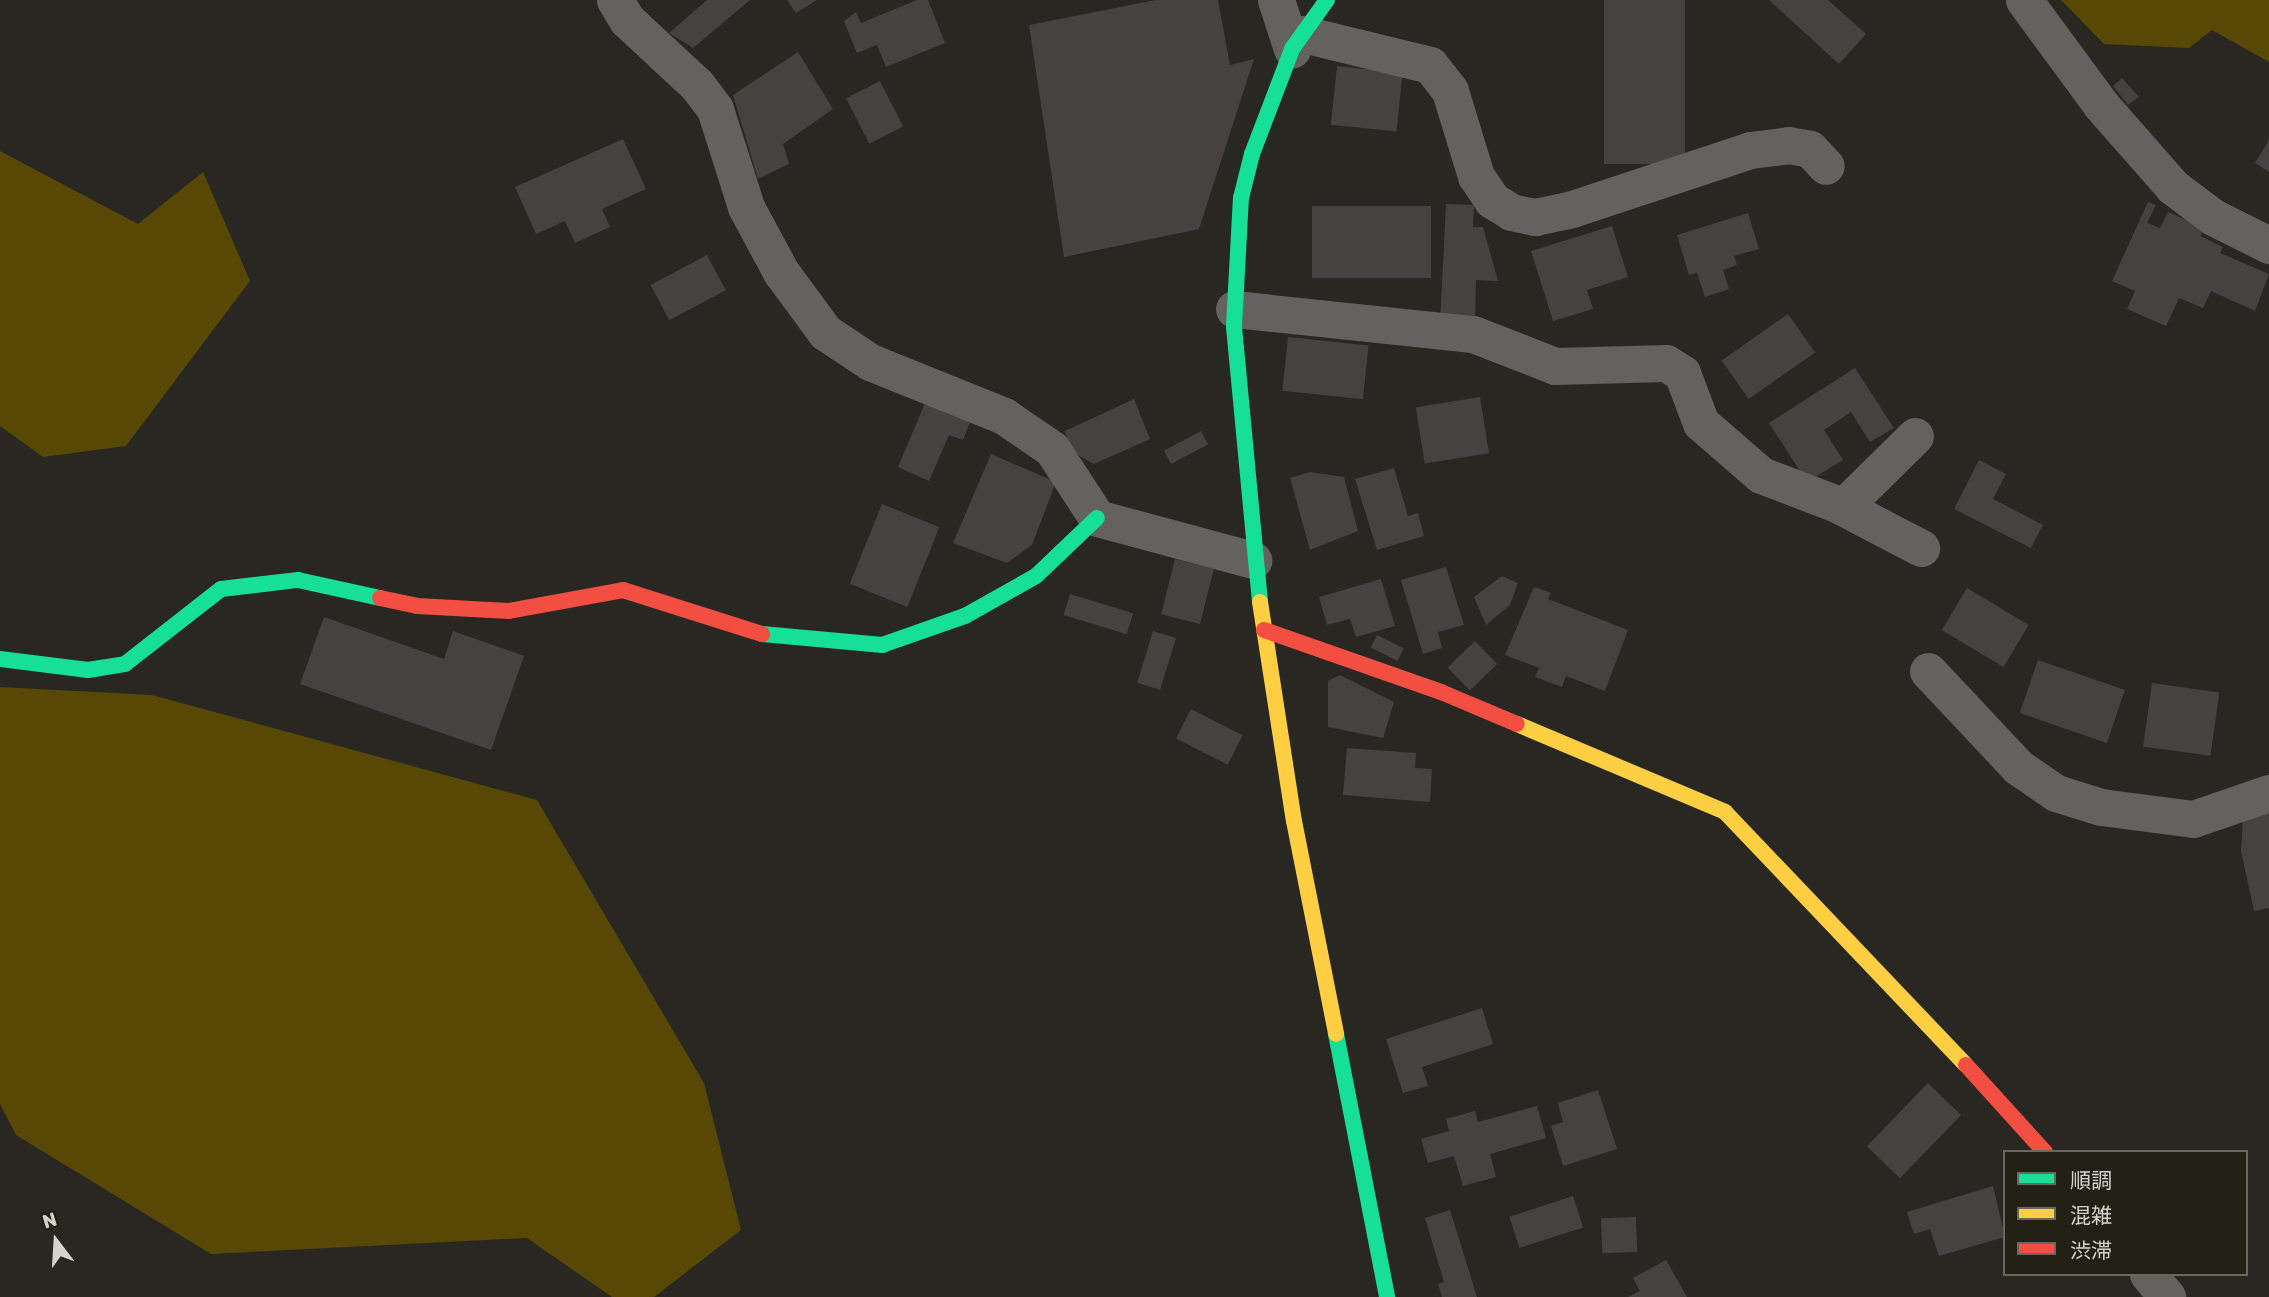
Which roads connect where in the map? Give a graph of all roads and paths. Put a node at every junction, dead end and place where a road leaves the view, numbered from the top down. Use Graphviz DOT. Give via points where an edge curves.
graph roads {
  1 [pos="615,0"];
  2 [pos="1276,0"];
  3 [pos="1327,0"];
  4 [pos="2024,0"];
  5 [pos="1297,42"];
  6 [pos="1826,166"];
  7 [pos="2269,245"];
  8 [pos="1234,309"];
  9 [pos="1915,436"];
  10 [pos="1843,507"];
  11 [pos="1097,519"];
  12 [pos="1921,548"];
  13 [pos="1254,560"];
  14 [pos="1264,630"];
  15 [pos="0,659"];
  16 [pos="1928,671"];
  17 [pos="2269,793"];
  18 [pos="2043,1150"];
  19 [pos="2150,1276"];
  20 [pos="1387,1297"];
  21 [pos="2167,1297"];
  1 -- 11 [label="street" via="627,20 697,85 715,109 746,207 781,272 825,332 870,362 1004,416 1052,449"];
  2 -- 5 [label="street"];
  3 -- 5 [label="street"];
  4 -- 7 [label="street" via="2101,105 2173,187 2213,217"];
  5 -- 6 [label="street" via="1430,65 1450,91 1476,176 1492,200 1511,212 1535,217 1572,209 1750,149 1788,145 1810,149"];
  5 -- 8 [label="street" via="1252,154 1241,198"];
  8 -- 10 [label="street" via="1473,334 1555,366 1666,363 1682,373 1701,423 1733,454 1761,475"];
  8 -- 13 [label="street"];
  9 -- 10 [label="street"];
  10 -- 12 [label="street"];
  11 -- 13 [label="street"];
  11 -- 15 [label="street" via="1036,576 965,616 882,645 773,638 623,590 509,611 417,606 298,580 221,589 125,664 88,670"];
  13 -- 14 [label="street"];
  14 -- 18 [label="street" via="1441,692 1725,811 1870,960"];
  14 -- 20 [label="street" via="1326,998"];
  16 -- 17 [label="street" via="2018,767 2056,793 2101,807 2193,819"];
  19 -- 21 [label="street"];
}
